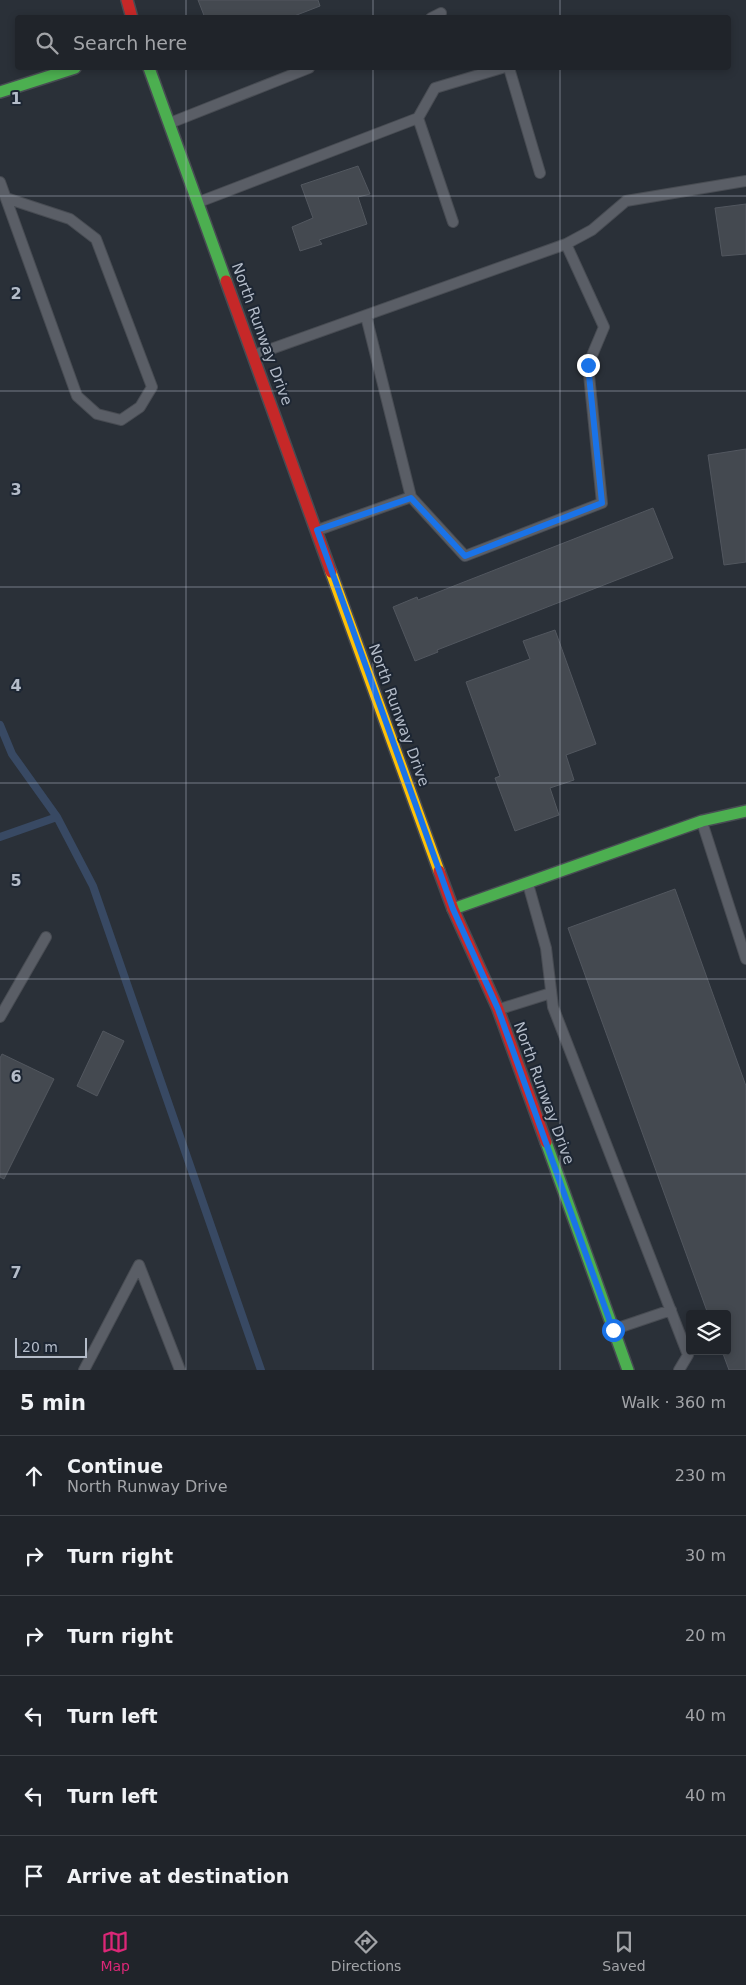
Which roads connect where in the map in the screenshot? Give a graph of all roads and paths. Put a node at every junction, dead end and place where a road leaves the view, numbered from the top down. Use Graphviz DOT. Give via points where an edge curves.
graph roads {
  1 [pos="127,0"];
  2 [pos="441,13"];
  3 [pos="131,15"];
  4 [pos="437,15"];
  5 [pos="69,70"];
  6 [pos="150,70"];
  7 [pos="304,70"];
  8 [pos="495,70"];
  9 [pos="510,70"];
  10 [pos="0,92"];
  11 [pos="418,118"];
  12 [pos="170,123"];
  13 [pos="540,173"];
  14 [pos="746,181"];
  15 [pos="0,182"];
  16 [pos="6,198"];
  17 [pos="198,202"];
  18 [pos="454,222"];
  19 [pos="566,244"];
  20 [pos="366,316"];
  21 [pos="254,355"];
  22 [pos="411,498"];
  23 [pos="317,530"];
  24 [pos="746,811"];
  25 [pos="702,821"];
  26 [pos="527,883"];
  27 [pos="453,909"];
  28 [pos="46,937"];
  29 [pos="746,959"];
  30 [pos="551,993"];
  31 [pos="498,1009"];
  32 [pos="0,1017"];
  33 [pos="671,1310"];
  34 [pos="613,1330"];
  35 [pos="84,1370"];
  36 [pos="180,1370"];
  37 [pos="628,1370"];
  38 [pos="679,1370"];
  1 -- 3 [label="street"];
  2 -- 4 [label="lane"];
  5 -- 10 [label="street"];
  6 -- 12 [label="street, North Runway Drive"];
  7 -- 12 [label="lane"];
  8 -- 11 [label="lane" via="435,88"];
  9 -- 13 [label="lane"];
  11 -- 17 [label="lane"];
  11 -- 18 [label="lane"];
  12 -- 17 [label="street, North Runway Drive"];
  14 -- 19 [label="lane" via="626,201 592,230"];
  15 -- 16 [label="lane"];
  16 -- 16 [label="lane" via="77,396 97,414 121,420 140,407 152,387 96,239 70,219"];
  17 -- 21 [label="street, North Runway Drive"];
  19 -- 20 [label="lane"];
  19 -- 22 [label="lane" via="604,327 588,365 602,503 465,556"];
  20 -- 21 [label="lane"];
  20 -- 22 [label="lane"];
  21 -- 23 [label="street, North Runway Drive"];
  22 -- 23 [label="lane"];
  23 -- 27 [label="street, North Runway Drive"];
  24 -- 25 [label="street"];
  25 -- 26 [label="street"];
  25 -- 29 [label="lane"];
  26 -- 27 [label="street"];
  26 -- 30 [label="lane" via="546,948"];
  27 -- 31 [label="street, North Runway Drive"];
  28 -- 32 [label="lane"];
  30 -- 31 [label="lane"];
  30 -- 33 [label="lane" via="553,1007"];
  31 -- 34 [label="street, North Runway Drive"];
  33 -- 34 [label="lane"];
  33 -- 38 [label="lane" via="688,1355"];
  34 -- 37 [label="street, North Runway Drive"];
  35 -- 36 [label="lane" via="139,1264"];
}
